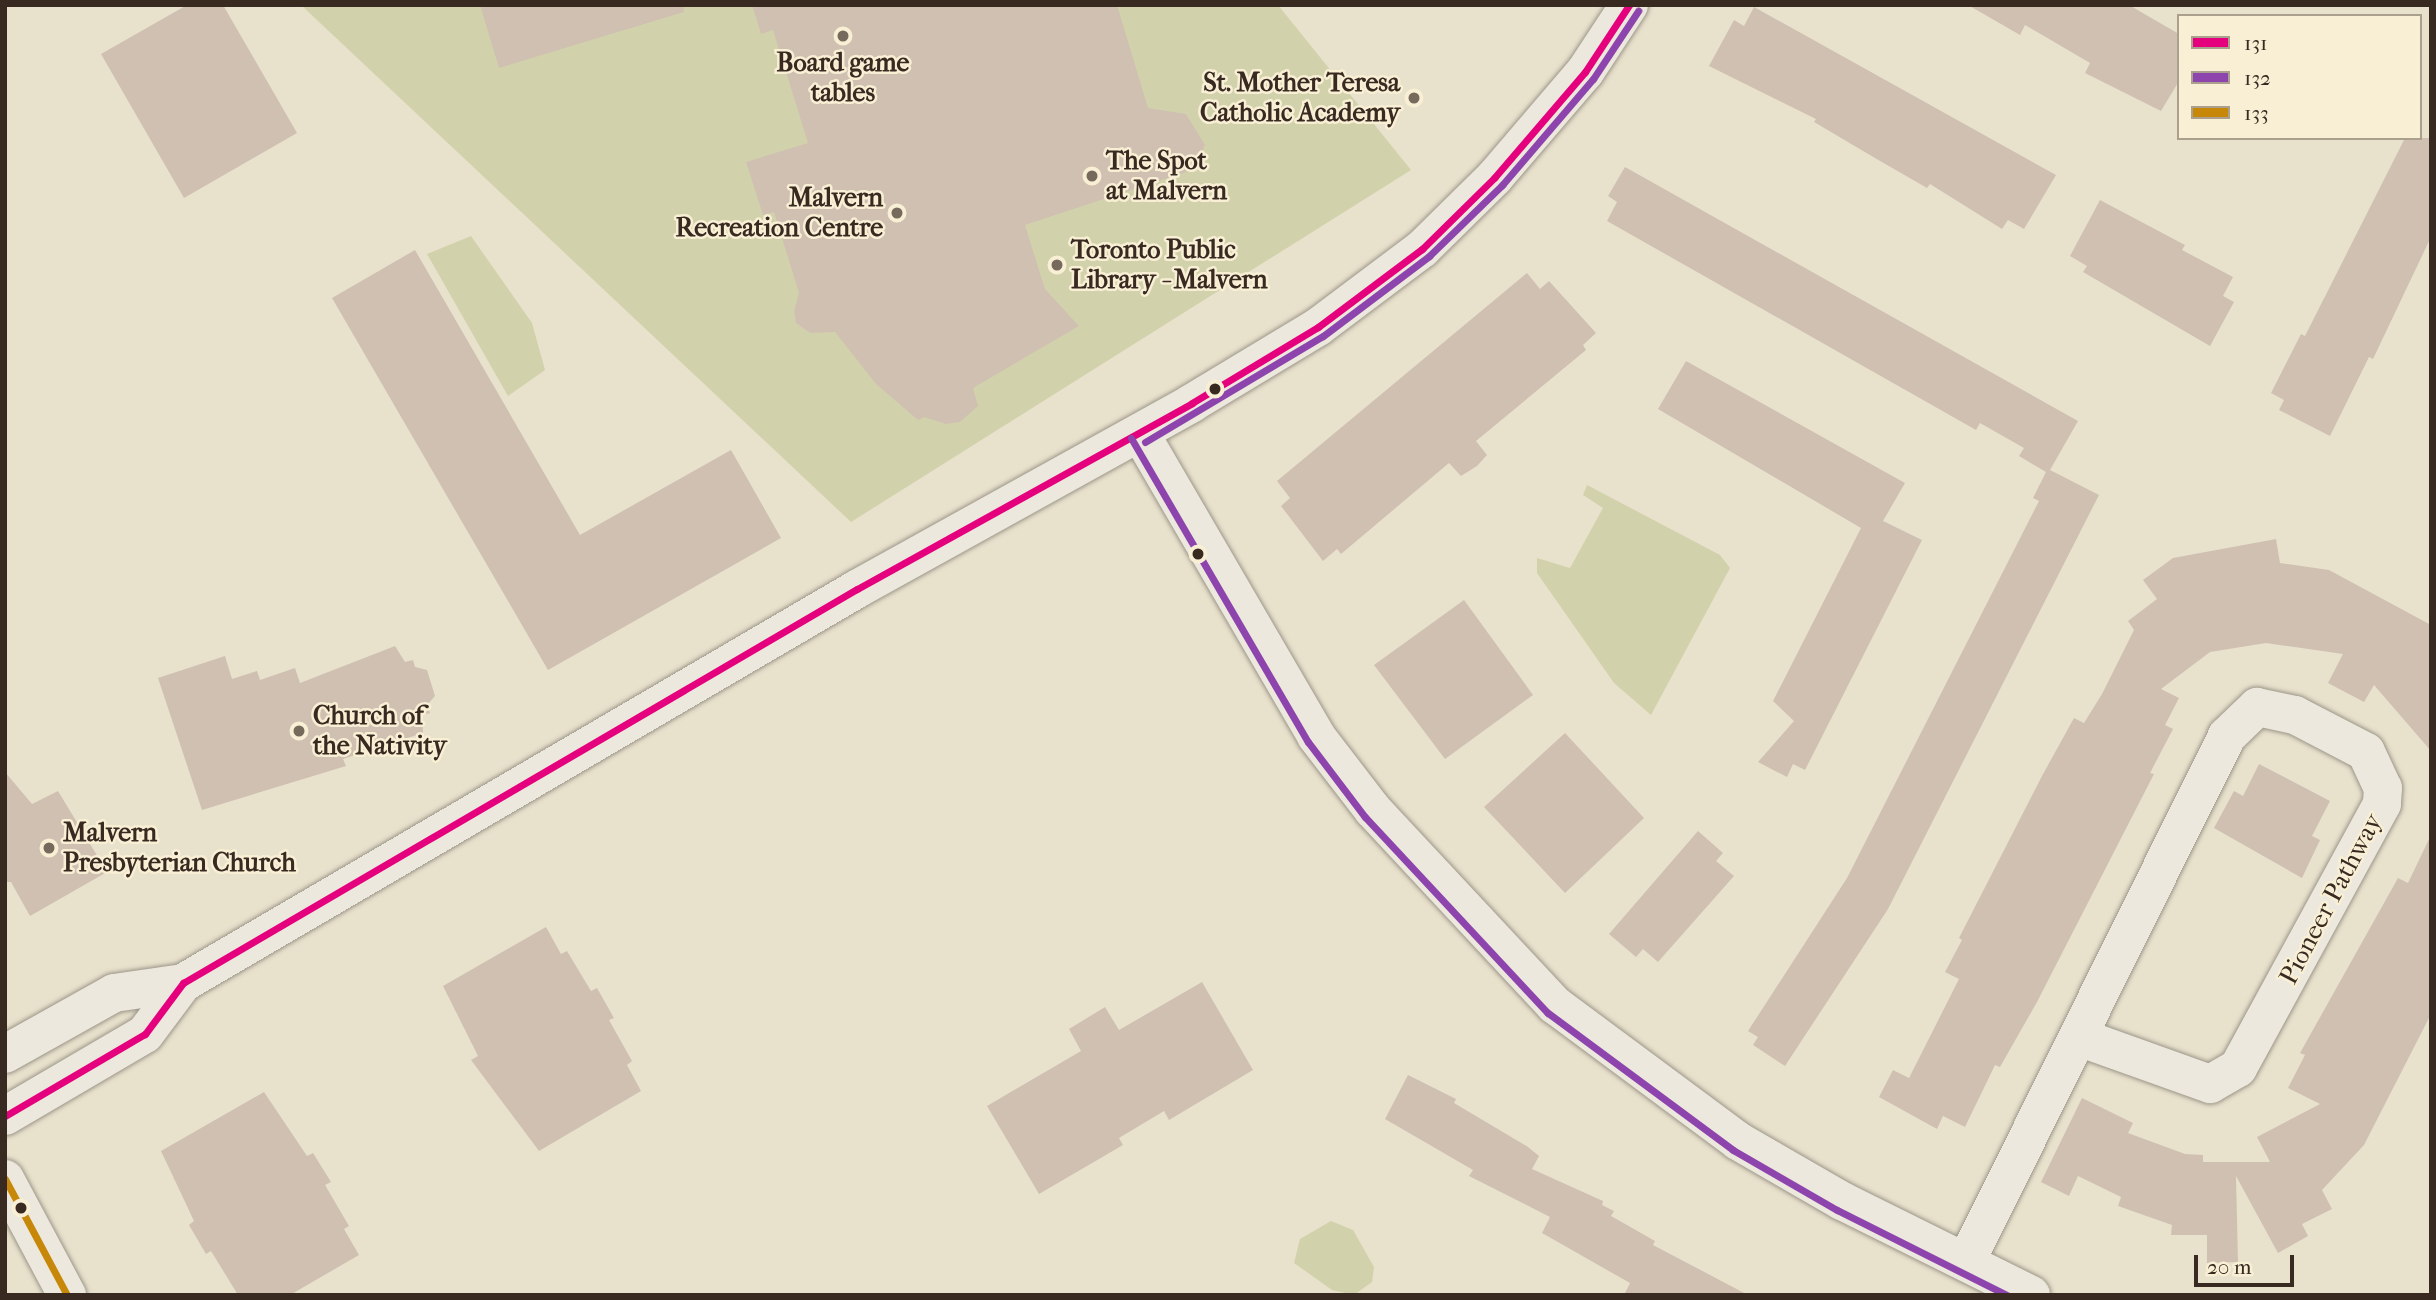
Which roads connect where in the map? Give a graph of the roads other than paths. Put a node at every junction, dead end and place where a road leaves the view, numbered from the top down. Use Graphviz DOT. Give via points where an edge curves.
graph roads {
  1 [pos="1629,5"];
  2 [pos="1140,433"];
  3 [pos="183,983"];
  4 [pos="2079,1037"];
  5 [pos="5,1054"];
  6 [pos="5,1116"];
  7 [pos="5,1179"];
  8 [pos="1967,1261"];
  9 [pos="67,1295"];
  10 [pos="2031,1295"];
  1 -- 2 [label="street" via="1584,72 1494,178 1422,249 1318,327"];
  2 -- 3 [label="street" via="857,589"];
  2 -- 8 [label="street" via="1316,736 1373,810 1555,1005 1738,1140 1842,1201"];
  3 -- 5 [label="street" via="114,993"];
  3 -- 6 [label="street" via="145,1034"];
  4 -- 4 [label="street, Pioneer Pathway" via="2210,1084 2238,1068 2382,804 2383,788 2366,752 2295,715 2257,707 2227,736"];
  4 -- 8 [label="street, Pioneer Pathway"];
  7 -- 9 [label="street"];
  8 -- 10 [label="street"];
}
